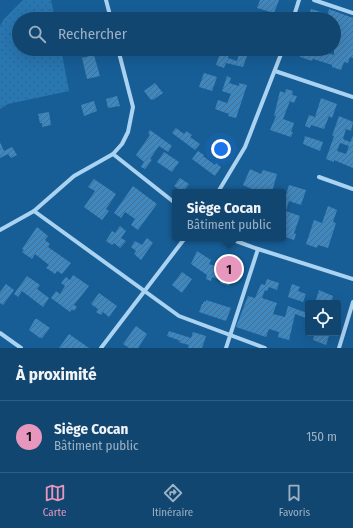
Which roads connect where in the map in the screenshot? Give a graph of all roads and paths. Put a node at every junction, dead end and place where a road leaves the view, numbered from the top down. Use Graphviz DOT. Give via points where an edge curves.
graph roads {
  1 [pos="106,0"];
  2 [pos="299,0"];
  3 [pos="314,0"];
  4 [pos="109,12"];
  5 [pos="295,12"];
  6 [pos="353,13"];
  7 [pos="120,56"];
  8 [pos="280,56"];
  9 [pos="275,71"];
  10 [pos="353,96"];
  11 [pos="112,154"];
  12 [pos="319,177"];
  13 [pos="220,189"];
  14 [pos="353,189"];
  15 [pos="172,201"];
  16 [pos="34,211"];
  17 [pos="0,230"];
  18 [pos="183,241"];
  19 [pos="236,241"];
  20 [pos="258,249"];
  21 [pos="353,279"];
  22 [pos="144,291"];
  23 [pos="353,302"];
  24 [pos="0,333"];
  25 [pos="230,334"];
  26 [pos="21,348"];
  27 [pos="101,348"];
  28 [pos="226,348"];
  29 [pos="265,348"];
  30 [pos="339,348"];
  1 -- 4 [label="street"];
  2 -- 5 [label="street"];
  3 -- 6 [label="street"];
  7 -- 11 [label="street" via="133,107 128,132 122,144"];
  8 -- 9 [label="street"];
  9 -- 10 [label="street"];
  9 -- 13 [label="street" via="245,147"];
  11 -- 15 [label="street"];
  11 -- 16 [label="street" via="74,176"];
  12 -- 14 [label="street"];
  16 -- 17 [label="street"];
  16 -- 22 [label="street"];
  18 -- 22 [label="street"];
  19 -- 20 [label="street"];
  20 -- 21 [label="street"];
  20 -- 25 [label="street"];
  22 -- 25 [label="street" via="179,316"];
  22 -- 27 [label="street"];
  23 -- 30 [label="street"];
  24 -- 26 [label="street"];
  25 -- 28 [label="street"];
  25 -- 29 [label="street"];
}
